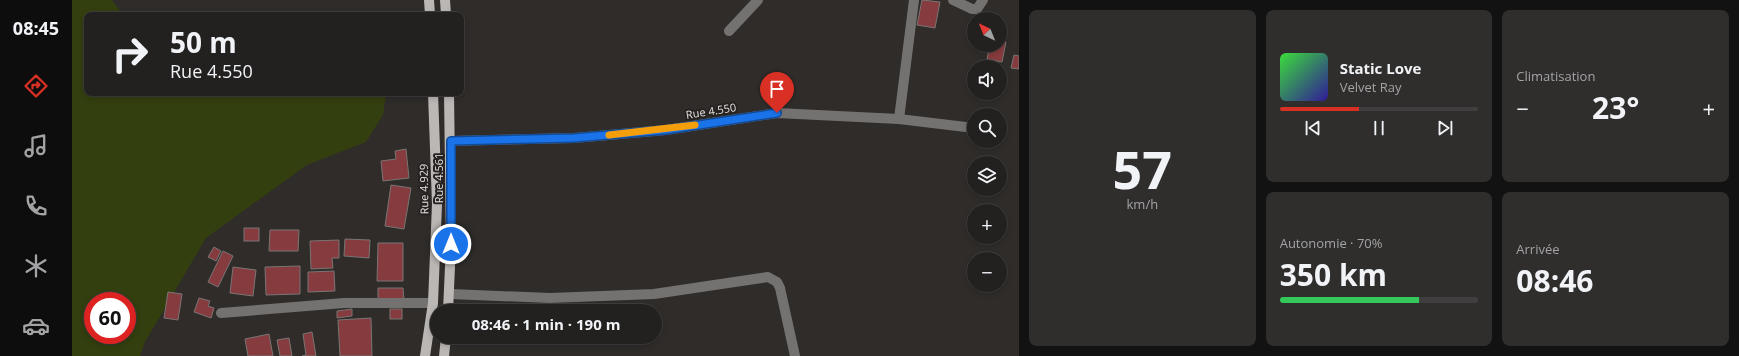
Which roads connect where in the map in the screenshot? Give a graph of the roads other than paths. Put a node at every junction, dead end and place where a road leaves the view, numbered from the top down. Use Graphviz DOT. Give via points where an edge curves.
graph roads {
  1 [pos="429,0"];
  2 [pos="445,0"];
  3 [pos="758,0"];
  4 [pos="914,0"];
  5 [pos="953,0"];
  6 [pos="983,0"];
  7 [pos="430,12"];
  8 [pos="446,12"];
  9 [pos="728,31"];
  10 [pos="433,96"];
  11 [pos="449,96"];
  12 [pos="899,119"];
  13 [pos="967,127"];
  14 [pos="451,141"];
  15 [pos="450,294"];
  16 [pos="433,303"];
  17 [pos="449,304"];
  18 [pos="221,313"];
  19 [pos="445,344"];
  20 [pos="425,356"];
  21 [pos="444,356"];
  22 [pos="795,356"];
  1 -- 7 [label="main road"];
  2 -- 8 [label="main road"];
  3 -- 9 [label="street"];
  4 -- 12 [label="street"];
  5 -- 6 [label="street" via="977,9"];
  10 -- 16 [label="main road, Rue 4.929" via="437,204"];
  11 -- 14 [label="main road, Rue 4.561"];
  12 -- 13 [label="street, Rue 4.550"];
  12 -- 14 [label="street, Rue 4.550" via="777,113 666,130 574,138"];
  14 -- 15 [label="main road, Rue 4.561"];
  15 -- 17 [label="main road, Rue 4.561"];
  15 -- 22 [label="street" via="550,298 654,294 768,277 777,282 780,288"];
  16 -- 18 [label="street" via="344,303"];
  16 -- 20 [label="main road, Rue 4.929"];
  19 -- 21 [label="main road"];
}
